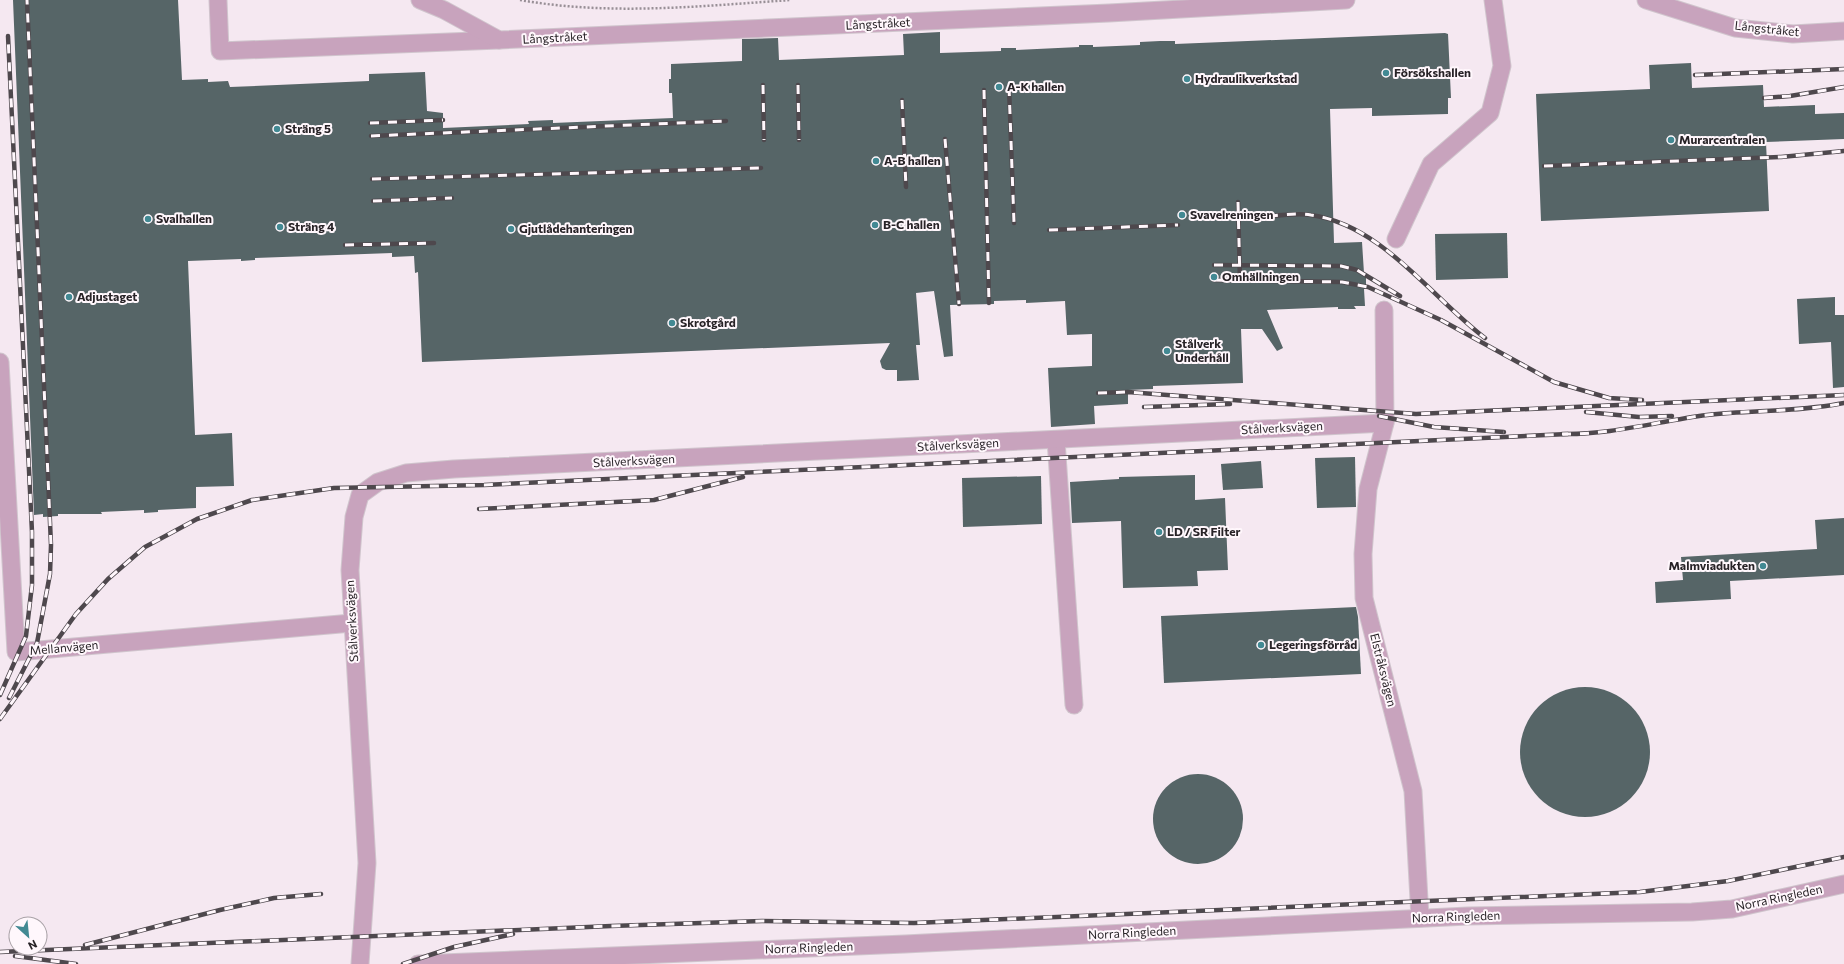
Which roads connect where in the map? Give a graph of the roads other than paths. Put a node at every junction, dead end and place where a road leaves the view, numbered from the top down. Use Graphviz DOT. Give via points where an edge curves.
graph roads {
  1 [pos="218,0"];
  2 [pos="420,0"];
  3 [pos="1346,0"];
  4 [pos="1493,0"];
  5 [pos="1646,0"];
  6 [pos="1844,31"];
  7 [pos="499,40"];
  8 [pos="1396,239"];
  9 [pos="1384,310"];
  10 [pos="0,362"];
  11 [pos="1385,423"];
  12 [pos="1056,440"];
  13 [pos="352,623"];
  14 [pos="1074,705"];
  15 [pos="1844,884"];
  16 [pos="1420,918"];
  17 [pos="360,964"];
  18 [pos="418,964"];
  1 -- 7 [label="street, Långstråket" via="220,52"];
  2 -- 7 [label="street"];
  3 -- 7 [label="street, Långstråket" via="1101,14"];
  4 -- 8 [label="street" via="1502,66 1490,113 1431,164"];
  5 -- 6 [label="street, Långstråket" via="1735,28 1793,34"];
  9 -- 11 [label="street, Elstråksvägen"];
  10 -- 13 [label="street, Mellanvägen" via="16,652"];
  11 -- 12 [label="street, Stålverksvägen"];
  11 -- 16 [label="street, Elstråksvägen" via="1368,489 1363,554 1364,598 1413,791"];
  12 -- 13 [label="street, Stålverksvägen" via="406,473 378,482 360,495 354,518 350,570"];
  12 -- 14 [label="street"];
  13 -- 17 [label="street, Stålverksvägen" via="367,863"];
  15 -- 16 [label="street, Norra Ringleden" via="1732,909"];
  16 -- 18 [label="street, Norra Ringleden" via="905,944"];
}
